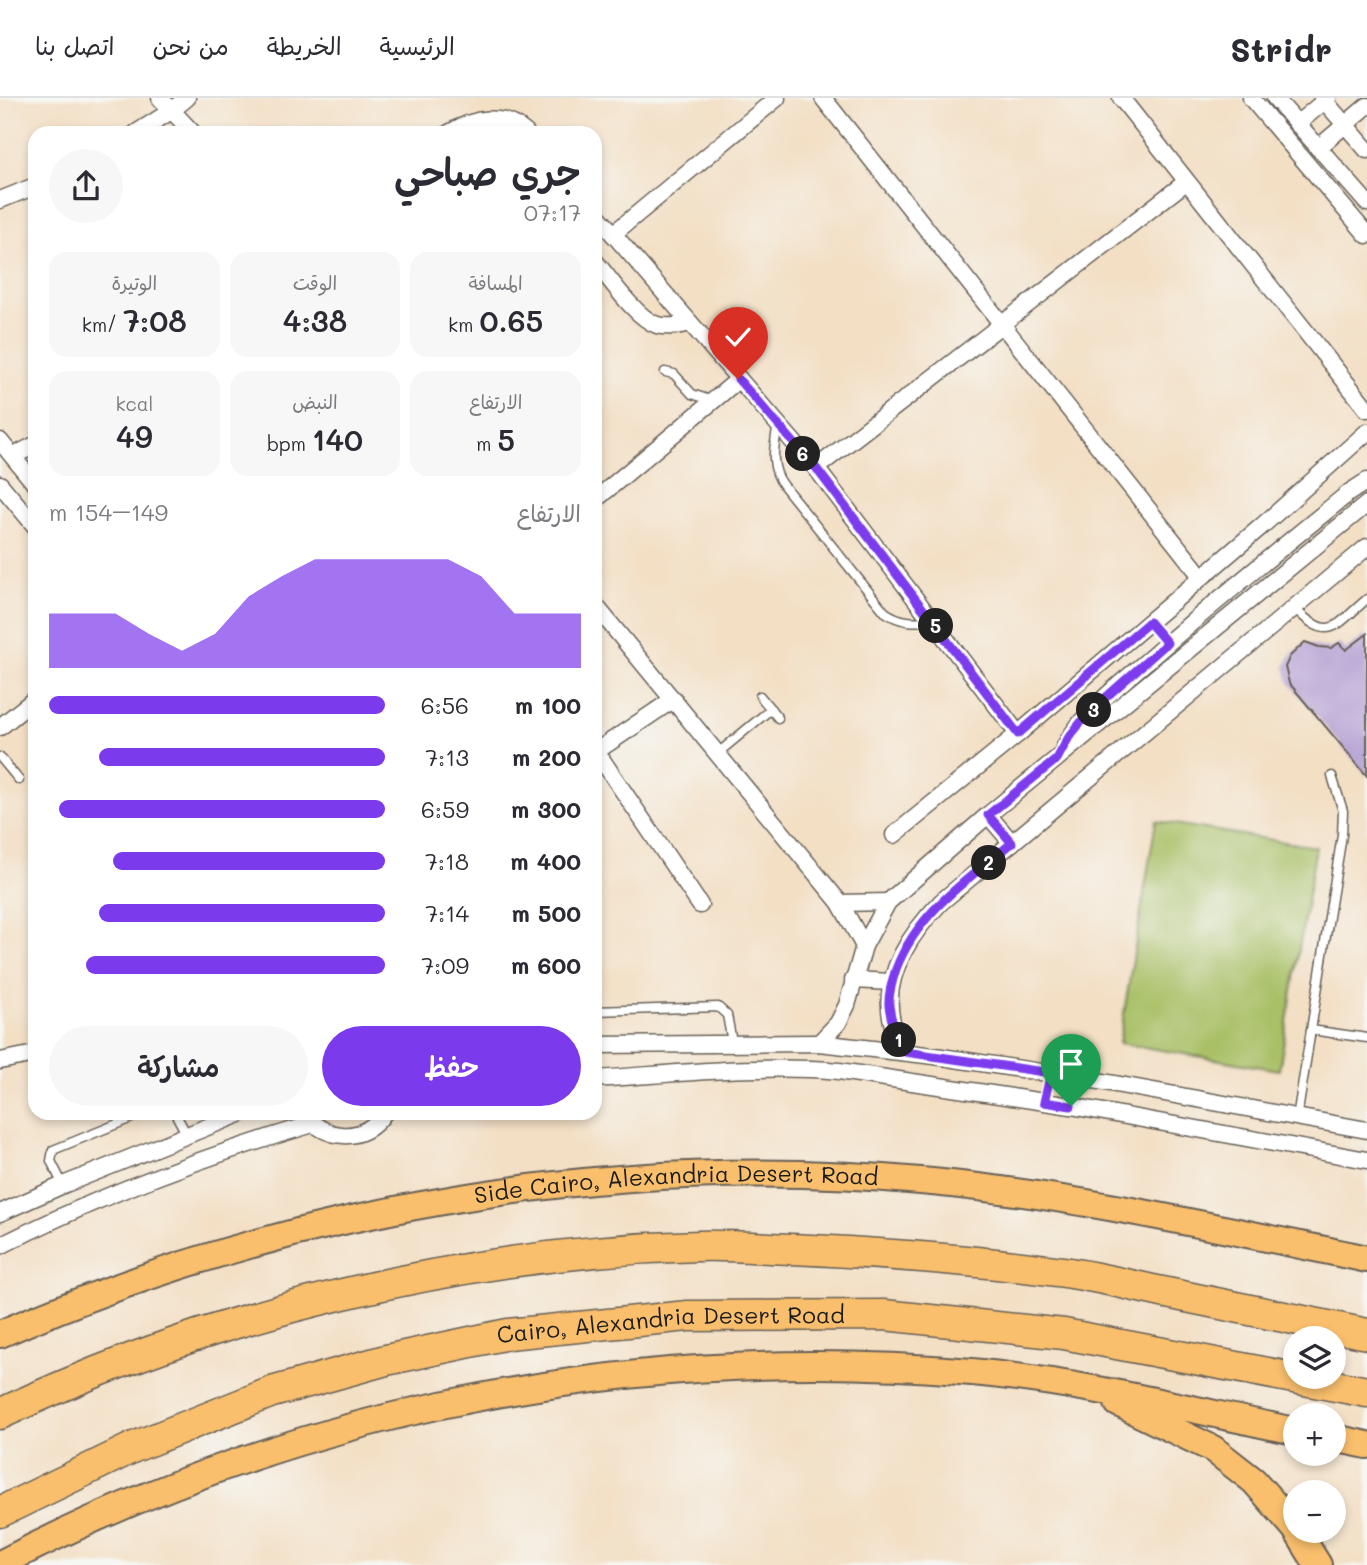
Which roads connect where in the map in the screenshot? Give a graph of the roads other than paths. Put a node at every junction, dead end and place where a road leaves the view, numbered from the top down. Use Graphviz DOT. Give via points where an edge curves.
graph roads {
  1 [pos="160,98"];
  2 [pos="187,98"];
  3 [pos="778,98"];
  4 [pos="823,98"];
  5 [pos="1121,98"];
  6 [pos="1251,98"];
  7 [pos="1275,98"];
  8 [pos="1325,99"];
  9 [pos="1367,106"];
  10 [pos="172,111"];
  11 [pos="1297,124"];
  12 [pos="1346,125"];
  13 [pos="147,126"];
  14 [pos="186,126"];
  15 [pos="463,126"];
  16 [pos="519,126"];
  17 [pos="1318,148"];
  18 [pos="1367,150"];
  19 [pos="1186,182"];
  20 [pos="28,191"];
  21 [pos="0,200"];
  22 [pos="1367,203"];
  23 [pos="602,221"];
  24 [pos="613,234"];
  25 [pos="1367,236"];
  26 [pos="602,269"];
  27 [pos="690,323"];
  28 [pos="1002,325"];
  29 [pos="666,372"];
  30 [pos="738,379"];
  31 [pos="713,401"];
  32 [pos="1367,409"];
  33 [pos="778,424"];
  34 [pos="1367,432"];
  35 [pos="0,441"];
  36 [pos="28,448"];
  37 [pos="13,456"];
  38 [pos="816,468"];
  39 [pos="28,475"];
  40 [pos="1367,481"];
  41 [pos="0,484"];
  42 [pos="602,494"];
  43 [pos="1367,504"];
  44 [pos="28,518"];
  45 [pos="1263,525"];
  46 [pos="1367,547"];
  47 [pos="1282,548"];
  48 [pos="1201,576"];
  49 [pos="1367,599"];
  50 [pos="1294,608"];
  51 [pos="602,613"];
  52 [pos="932,621"];
  53 [pos="1149,622"];
  54 [pos="1167,643"];
  55 [pos="760,696"];
  56 [pos="674,699"];
  57 [pos="28,705"];
  58 [pos="771,709"];
  59 [pos="778,718"];
  60 [pos="0,727"];
  61 [pos="1018,734"];
  62 [pos="602,747"];
  63 [pos="718,753"];
  64 [pos="0,757"];
  65 [pos="1057,759"];
  66 [pos="602,762"];
  67 [pos="1332,776"];
  68 [pos="19,780"];
  69 [pos="988,815"];
  70 [pos="894,835"];
  71 [pos="1012,843"];
  72 [pos="888,901"];
  73 [pos="840,903"];
  74 [pos="700,905"];
  75 [pos="864,946"];
  76 [pos="853,980"];
  77 [pos="891,982"];
  78 [pos="602,1011"];
  79 [pos="1311,1030"];
  80 [pos="1367,1038"];
  81 [pos="676,1042"];
  82 [pos="732,1042"];
  83 [pos="819,1043"];
  84 [pos="602,1045"];
  85 [pos="905,1052"];
  86 [pos="28,1055"];
  87 [pos="0,1061"];
  88 [pos="1051,1073"];
  89 [pos="678,1074"];
  90 [pos="602,1079"];
  91 [pos="1044,1102"];
  92 [pos="1297,1118"];
  93 [pos="127,1120"];
  94 [pos="179,1120"];
  95 [pos="224,1120"];
  96 [pos="306,1120"];
  97 [pos="310,1120"];
  98 [pos="379,1120"];
  99 [pos="1367,1130"];
  100 [pos="187,1135"];
  101 [pos="1367,1160"];
  102 [pos="63,1185"];
  103 [pos="0,1213"];
  104 [pos="0,1246"];
  105 [pos="1367,1259"];
  106 [pos="0,1334"];
  107 [pos="1367,1334"];
  108 [pos="1088,1388"];
  109 [pos="1367,1392"];
  110 [pos="0,1414"];
  111 [pos="1283,1429"];
  112 [pos="1346,1441"];
  113 [pos="1367,1445"];
  114 [pos="0,1512"];
  115 [pos="1283,1515"];
  116 [pos="1304,1543"];
  117 [pos="0,1564"];
  118 [pos="1318,1565"];
  1 -- 10 [label="street"];
  2 -- 10 [label="street"];
  3 -- 24 [label="street"];
  4 -- 28 [label="street"];
  5 -- 19 [label="street"];
  6 -- 25 [label="street"];
  7 -- 11 [label="street"];
  8 -- 11 [label="street"];
  8 -- 12 [label="street"];
  9 -- 12 [label="street"];
  10 -- 13 [label="street"];
  10 -- 14 [label="street"];
  11 -- 17 [label="street"];
  12 -- 17 [label="street"];
  12 -- 18 [label="street"];
  15 -- 16 [label="street" via="484,119"];
  17 -- 22 [label="street"];
  19 -- 28 [label="street"];
  19 -- 32 [label="street"];
  20 -- 21 [label="street"];
  23 -- 24 [label="street"];
  24 -- 27 [label="street"];
  26 -- 27 [label="street" via="645,319 675,327"];
  27 -- 30 [label="street"];
  28 -- 38 [label="street"];
  28 -- 48 [label="street"];
  29 -- 31 [label="lane" via="674,374 692,394"];
  30 -- 31 [label="street"];
  30 -- 33 [label="street"];
  31 -- 42 [label="street"];
  33 -- 38 [label="street"];
  33 -- 52 [label="lane" via="773,463 778,479 885,612 902,621"];
  34 -- 45 [label="street"];
  35 -- 37 [label="street"];
  36 -- 37 [label="street"];
  37 -- 39 [label="street"];
  38 -- 52 [label="street"];
  40 -- 47 [label="street"];
  41 -- 44 [label="street"];
  43 -- 65 [label="street"];
  45 -- 47 [label="street"];
  45 -- 48 [label="street"];
  46 -- 50 [label="street"];
  47 -- 54 [label="street"];
  48 -- 53 [label="street"];
  49 -- 50 [label="lane" via="1326,628 1311,624"];
  50 -- 71 [label="street"];
  51 -- 56 [label="street"];
  52 -- 61 [label="street"];
  53 -- 54 [label="street"];
  53 -- 61 [label="street"];
  54 -- 65 [label="street" via="1082,721"];
  55 -- 58 [label="lane"];
  56 -- 62 [label="street"];
  56 -- 63 [label="street"];
  57 -- 60 [label="street"];
  58 -- 59 [label="lane"];
  58 -- 63 [label="lane"];
  61 -- 70 [label="street"];
  63 -- 73 [label="street"];
  64 -- 68 [label="lane"];
  65 -- 69 [label="street"];
  66 -- 74 [label="street"];
  67 -- 79 [label="lane" via="1343,811 1342,835"];
  69 -- 71 [label="street"];
  69 -- 72 [label="street"];
  71 -- 77 [label="street" via="920,923"];
  72 -- 73 [label="street"];
  72 -- 75 [label="street"];
  73 -- 75 [label="street"];
  75 -- 76 [label="street"];
  76 -- 77 [label="street"];
  76 -- 83 [label="street" via="838,1023"];
  77 -- 85 [label="street" via="892,1025"];
  78 -- 82 [label="lane" via="719,1007 727,1014"];
  79 -- 80 [label="lane"];
  79 -- 92 [label="lane"];
  81 -- 82 [label="street"];
  81 -- 84 [label="street"];
  81 -- 89 [label="street"];
  82 -- 83 [label="street"];
  83 -- 85 [label="street"];
  85 -- 88 [label="street"];
  86 -- 87 [label="street"];
  88 -- 91 [label="street"];
  88 -- 92 [label="street"];
  89 -- 90 [label="street"];
  89 -- 91 [label="street" via="829,1070"];
  91 -- 101 [label="street"];
  92 -- 99 [label="street"];
  93 -- 102 [label="lane" via="53,1150 51,1161"];
  94 -- 100 [label="lane"];
  95 -- 100 [label="street"];
  96 -- 104 [label="street" via="121,1190"];
  97 -- 98 [label="street" via="332,1135 349,1136 365,1132"];
  100 -- 102 [label="street"];
  102 -- 103 [label="street"];
  105 -- 106 [label="main road, Side Cairo, Alexandria Desert Road" via="1196,1223 989,1188 867,1177 684,1175 502,1192 323,1226 145,1278"];
  107 -- 110 [label="highway" via="1067,1272 885,1253 701,1246 473,1268 367,1288 169,1345 67,1382"];
  108 -- 111 [label="main road"];
  108 -- 115 [label="main road" via="1213,1449 1254,1480"];
  108 -- 117 [label="main road" via="963,1372 806,1364 673,1369 551,1384 429,1407 262,1454 142,1497"];
  109 -- 114 [label="highway, Cairo, Alexandria Desert Road" via="1064,1334 884,1315 688,1316 509,1334 373,1363 260,1397 134,1447"];
  112 -- 113 [label="main road"];
  116 -- 118 [label="main road"];
}
